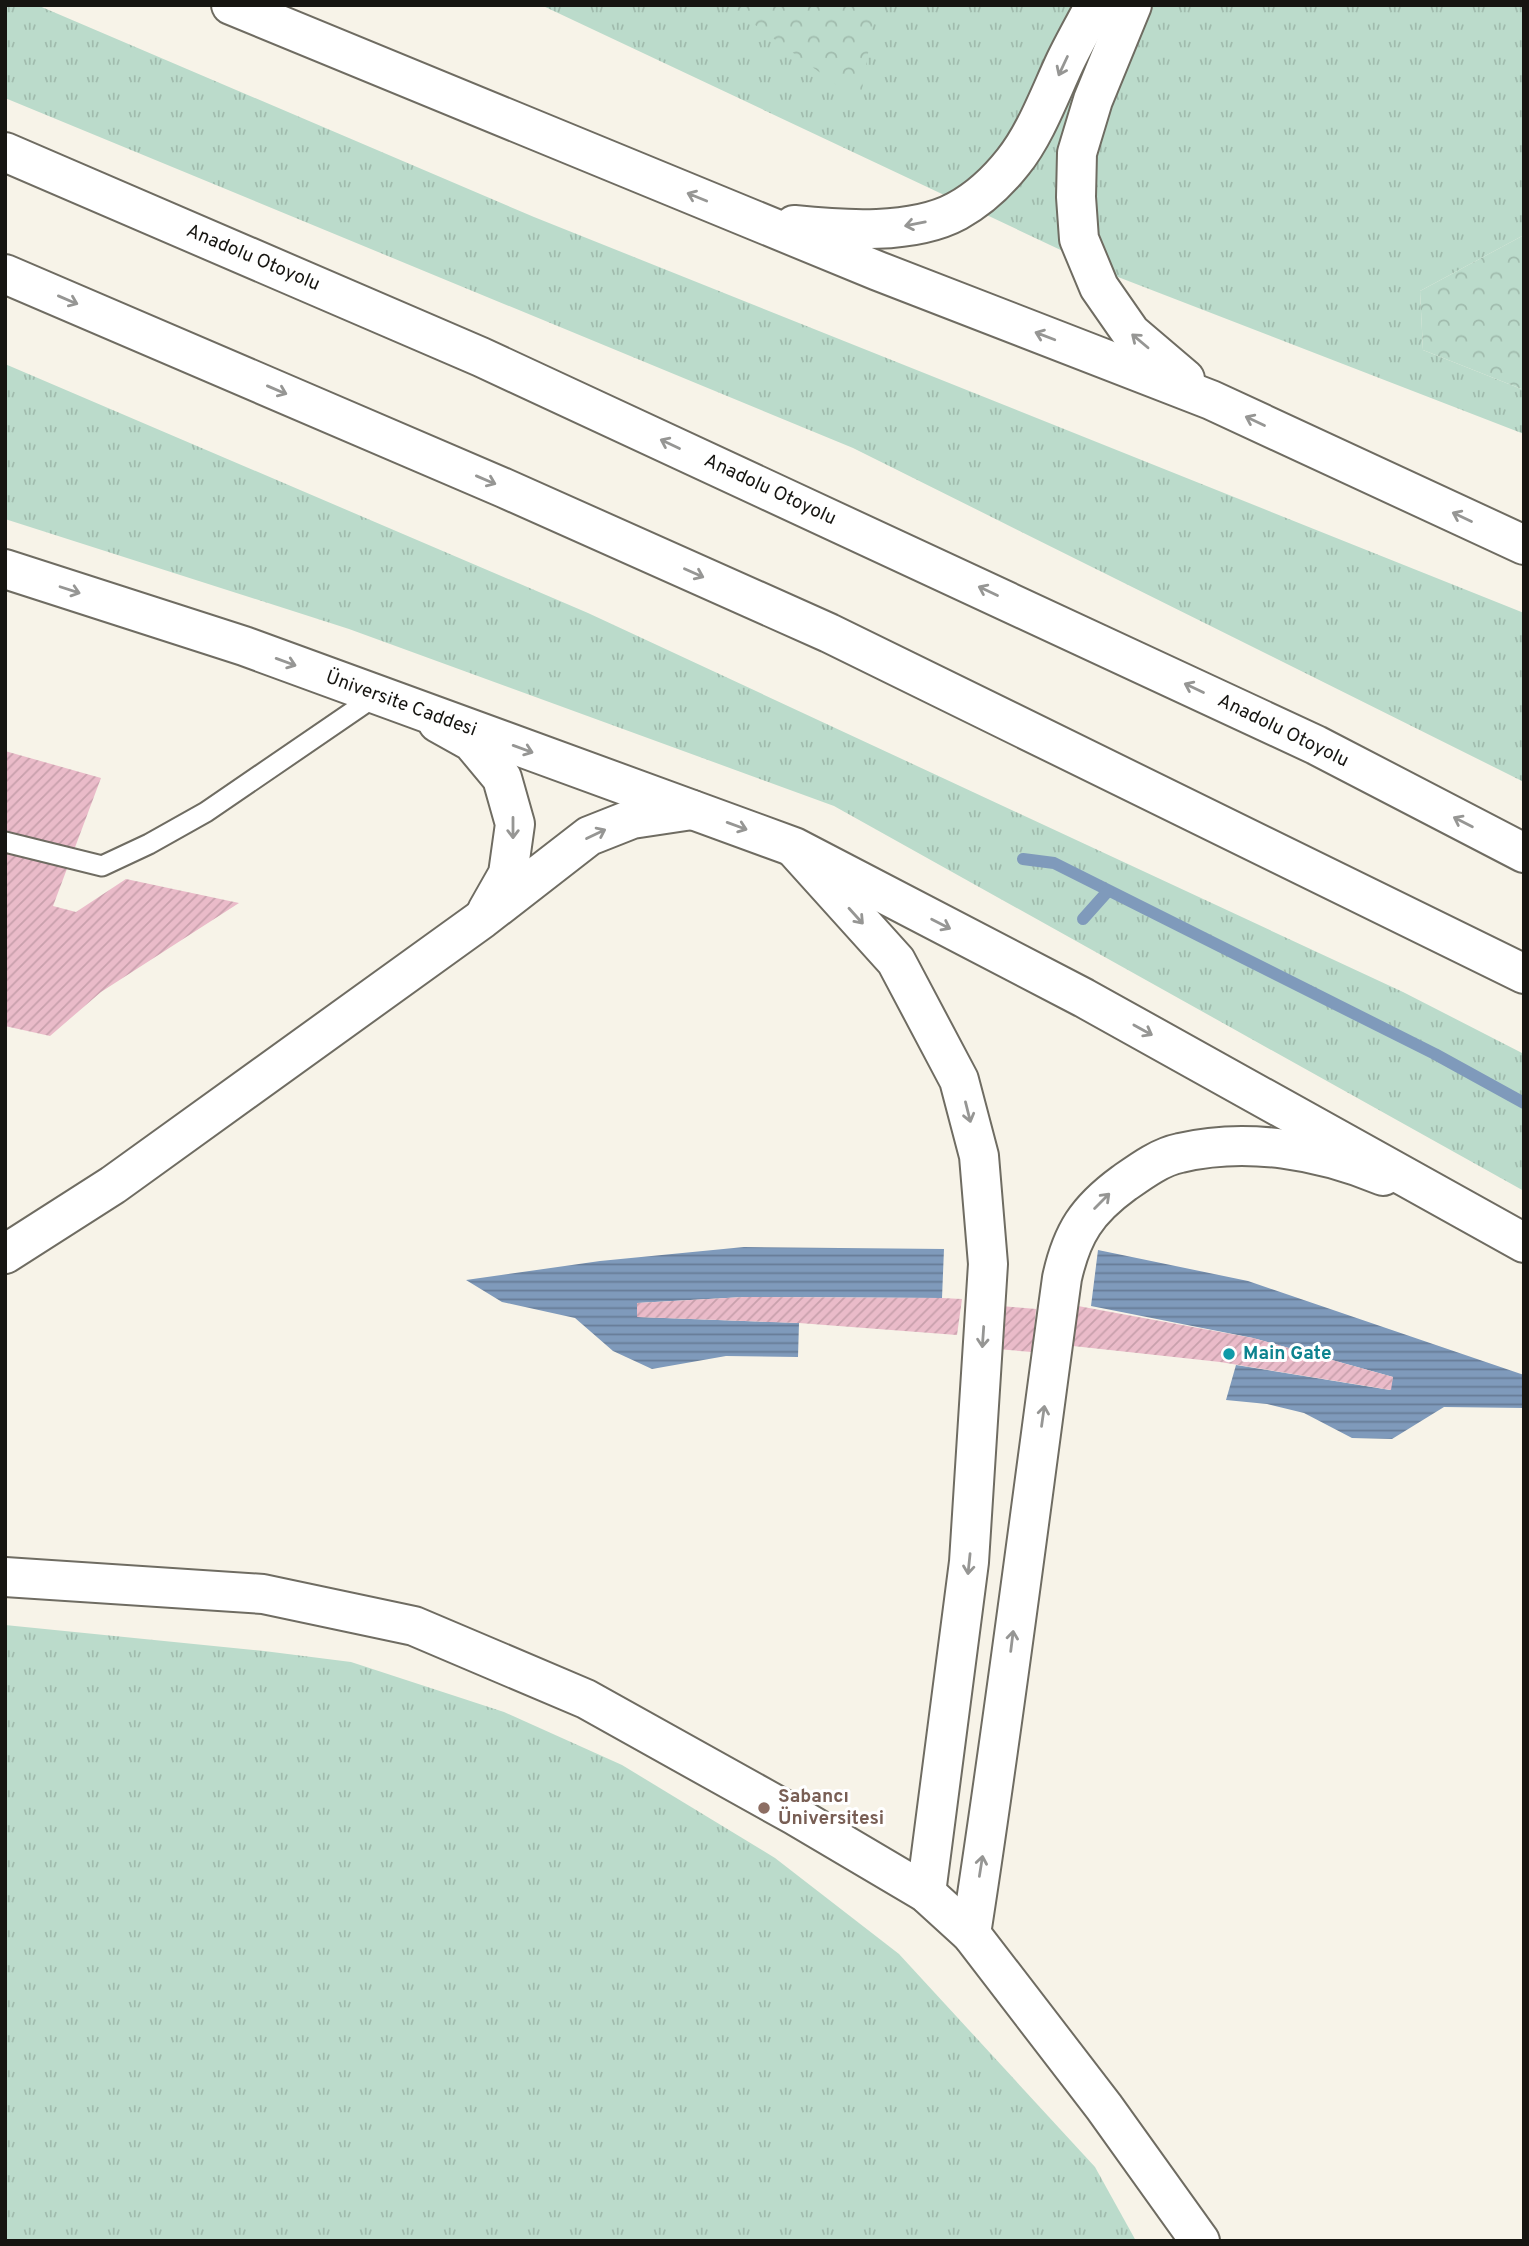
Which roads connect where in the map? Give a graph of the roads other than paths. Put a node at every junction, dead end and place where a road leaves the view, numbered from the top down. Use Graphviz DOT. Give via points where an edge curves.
graph roads {
  1 [pos="231,5"];
  2 [pos="1095,5"];
  3 [pos="1132,5"];
  4 [pos="5,152"];
  5 [pos="753,220"];
  6 [pos="5,274"];
  7 [pos="1211,401"];
  8 [pos="1524,545"];
  9 [pos="5,569"];
  10 [pos="377,695"];
  11 [pos="414,709"];
  12 [pos="692,810"];
  13 [pos="5,842"];
  14 [pos="794,847"];
  15 [pos="1524,853"];
  16 [pos="482,919"];
  17 [pos="1524,974"];
  18 [pos="1479,1217"];
  19 [pos="1524,1243"];
  20 [pos="5,1254"];
  21 [pos="5,1577"];
  22 [pos="926,1893"];
  23 [pos="971,1934"];
  24 [pos="1200,2241"];
  5 -- 1 [label="main road, one-way"];
  2 -- 5 [label="main road, one-way" via="1015,160 989,189 956,212 916,225 861,229"];
  7 -- 3 [label="main road, one-way" via="1131,333 1100,287 1079,239 1077,153"];
  15 -- 4 [label="main road, Anadolu Otoyolu, one-way" via="1316,745 679,448 481,357"];
  7 -- 5 [label="main road, one-way"];
  6 -- 17 [label="main road, one-way" via="480,477 829,633"];
  8 -- 7 [label="main road, one-way"];
  9 -- 10 [label="main road, Üniversite Caddesi, one-way" via="244,646"];
  10 -- 11 [label="main road, Üniversite Caddesi"];
  10 -- 13 [label="lane" via="206,812 102,866"];
  11 -- 12 [label="main road, Üniversite Caddesi, one-way"];
  11 -- 16 [label="main road, one-way" via="472,742 502,778 515,824 508,874"];
  12 -- 14 [label="main road, Üniversite Caddesi, one-way"];
  16 -- 12 [label="main road, one-way" via="589,836 632,818"];
  14 -- 18 [label="main road, Üniversite Caddesi, one-way" via="1084,998"];
  14 -- 22 [label="main road, one-way" via="896,961 959,1080 979,1156 988,1264 970,1562"];
  16 -- 20 [label="main road" via="113,1185"];
  18 -- 19 [label="main road"];
  23 -- 18 [label="main road, one-way" via="1062,1278 1068,1251 1085,1218 1142,1170 1178,1153 1245,1146 1354,1164"];
  21 -- 22 [label="main road" via="263,1594 414,1626 586,1699"];
  22 -- 23 [label="main road"];
  23 -- 24 [label="main road"];
}
